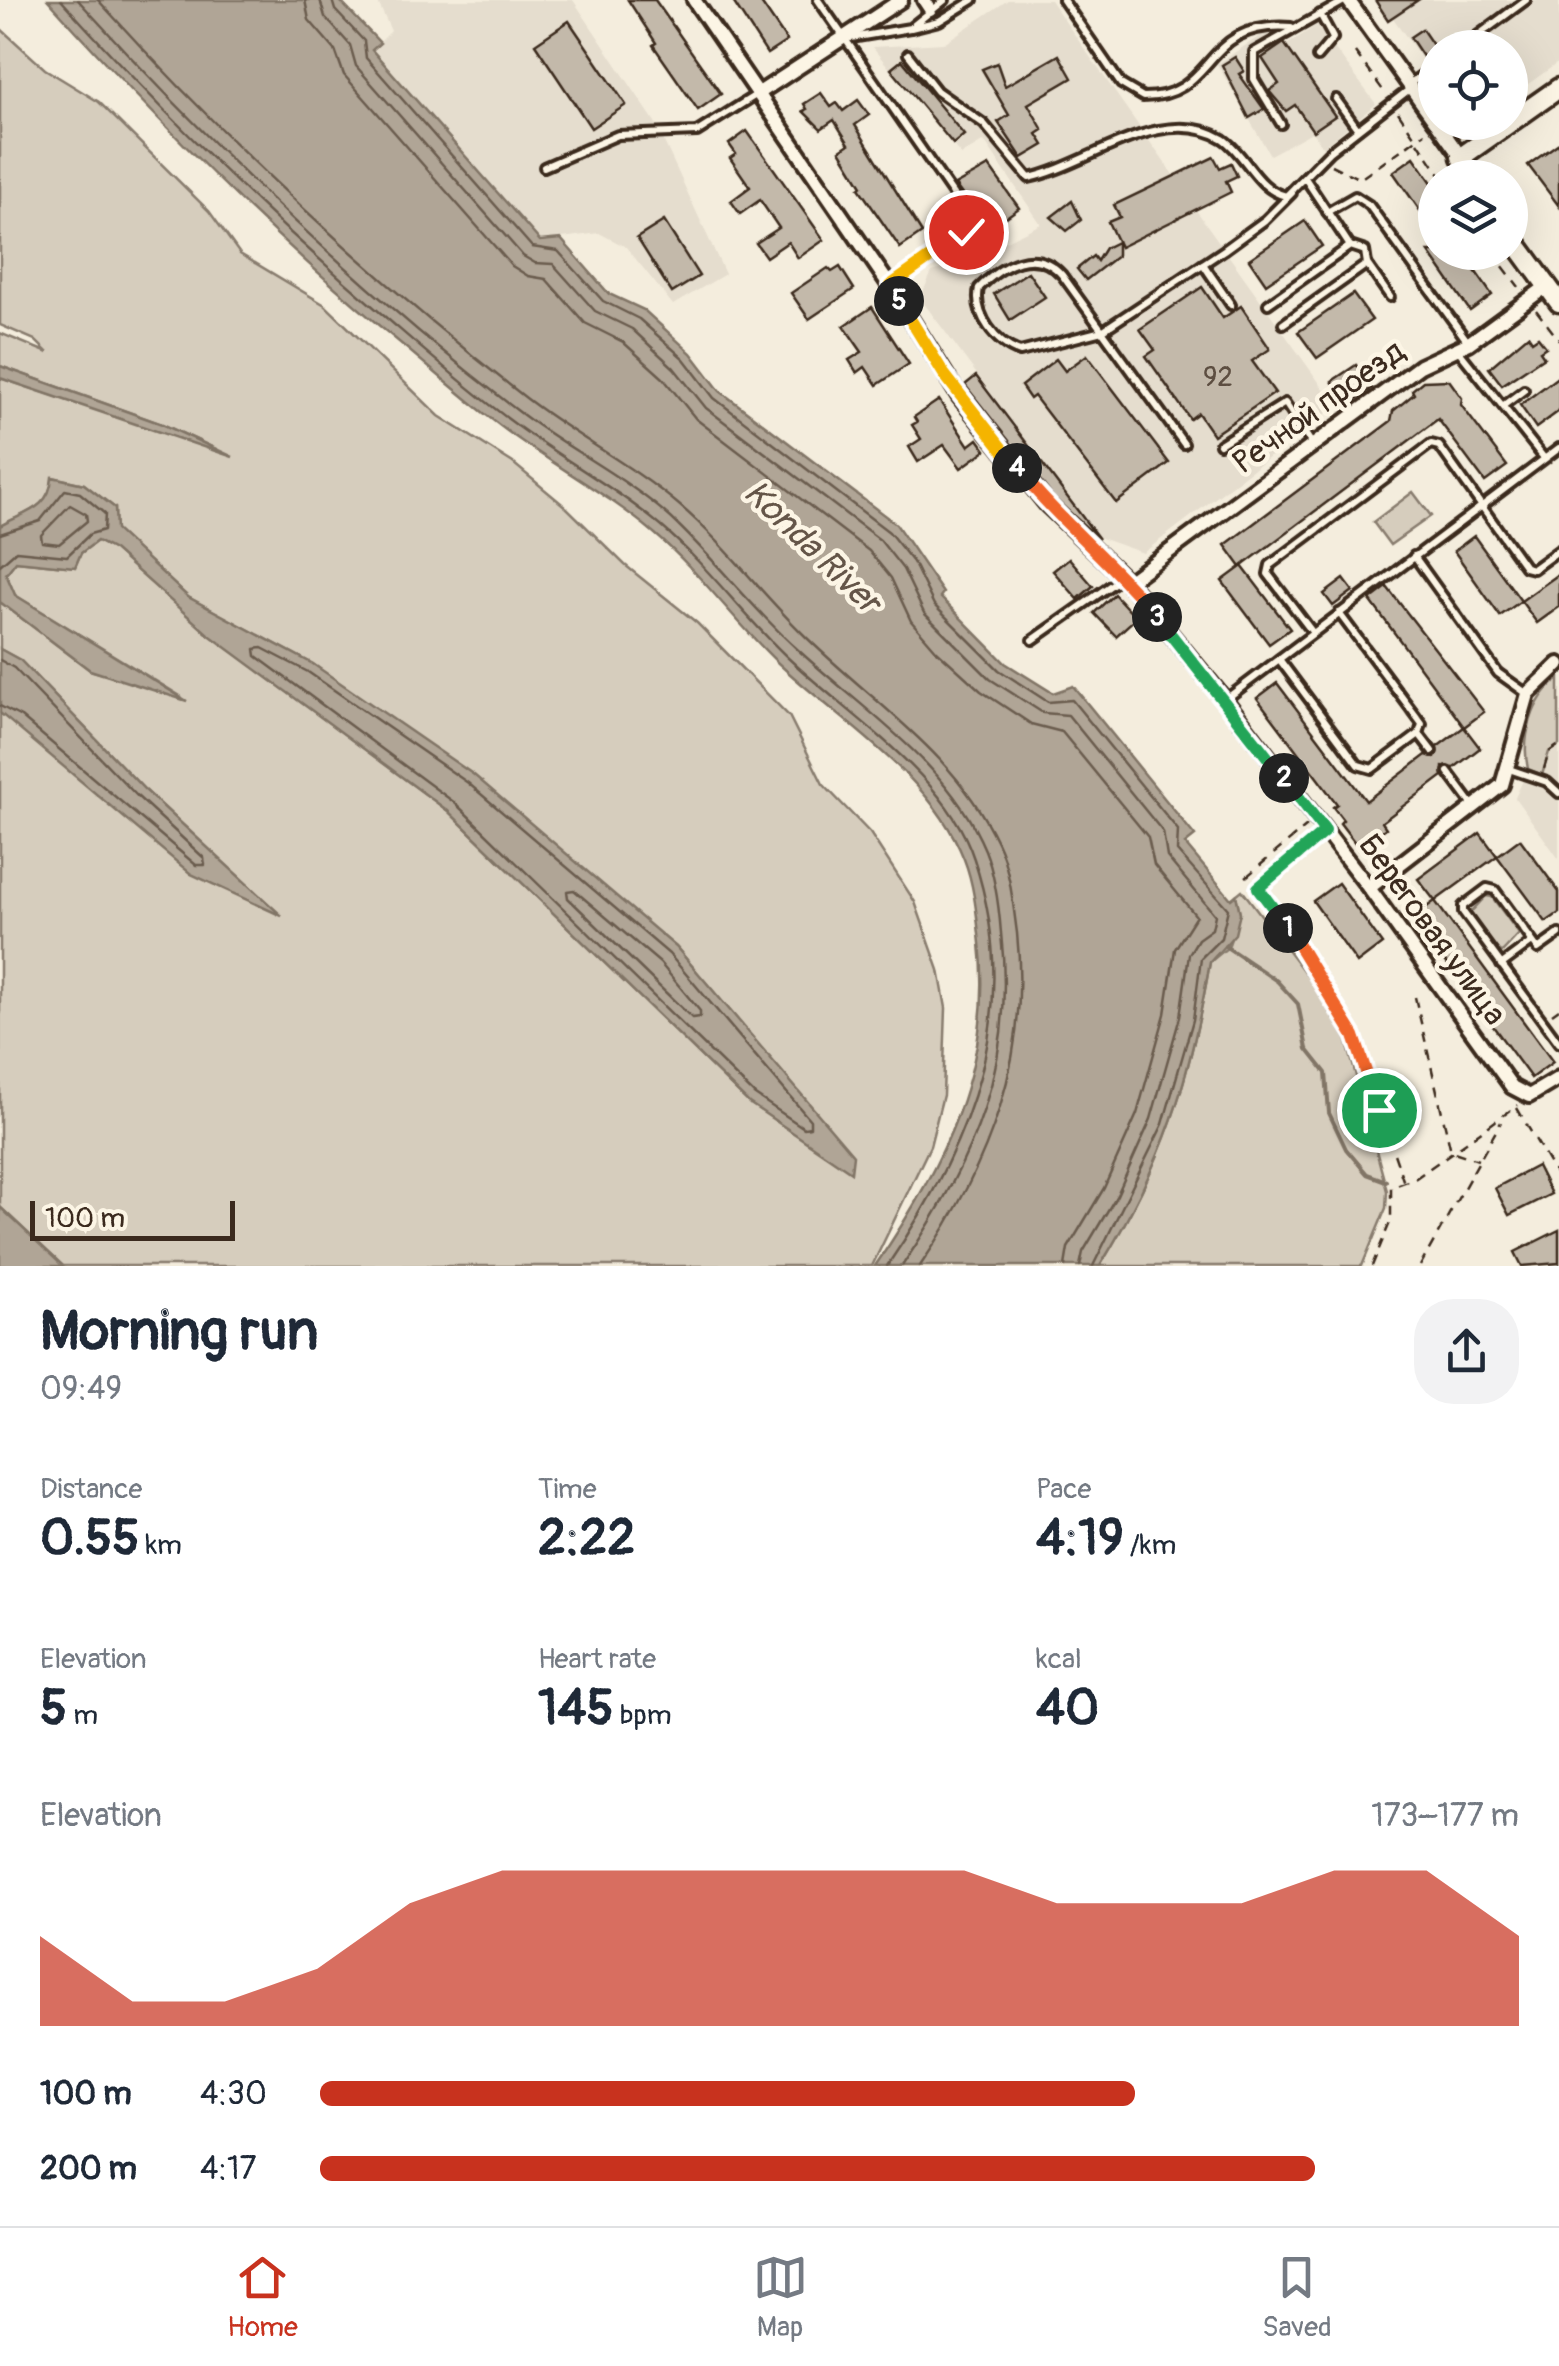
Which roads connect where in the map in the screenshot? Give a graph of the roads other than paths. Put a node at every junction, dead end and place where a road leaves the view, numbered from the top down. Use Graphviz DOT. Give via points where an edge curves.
graph roads {
  1 [pos="694,0"];
  2 [pos="818,0"];
  3 [pos="900,0"];
  4 [pos="945,0"];
  5 [pos="973,0"];
  6 [pos="1063,0"];
  7 [pos="1347,0"];
  8 [pos="1526,0"];
  9 [pos="928,4"];
  10 [pos="1320,14"];
  11 [pos="1292,27"];
  12 [pos="910,28"];
  13 [pos="1485,30"];
  14 [pos="844,38"];
  15 [pos="908,54"];
  16 [pos="1317,57"];
  17 [pos="1418,80"];
  18 [pos="1410,86"];
  19 [pos="1558,91"];
  20 [pos="759,94"];
  21 [pos="1418,97"];
  22 [pos="1336,99"];
  23 [pos="1281,124"];
  24 [pos="1357,128"];
  25 [pos="1448,140"];
  26 [pos="1461,157"];
  27 [pos="1463,160"];
  28 [pos="544,167"];
  29 [pos="1304,178"];
  30 [pos="1292,193"];
  31 [pos="1327,212"];
  32 [pos="1350,246"];
  33 [pos="1528,260"];
  34 [pos="1204,264"];
  35 [pos="1367,264"];
  36 [pos="890,286"];
  37 [pos="1547,286"];
  38 [pos="1390,297"];
  39 [pos="1559,302"];
  40 [pos="1268,304"];
  41 [pos="1232,305"];
  42 [pos="1283,324"];
  43 [pos="1102,332"];
  44 [pos="1463,346"];
  45 [pos="1524,390"];
  46 [pos="1504,404"];
  47 [pos="1184,444"];
  48 [pos="1220,444"];
  49 [pos="1313,446"];
  50 [pos="1559,448"];
  51 [pos="1544,458"];
  52 [pos="1481,506"];
  53 [pos="1559,550"];
  54 [pos="1414,556"];
  55 [pos="1125,579"];
  56 [pos="1339,613"];
  57 [pos="1312,633"];
  58 [pos="1034,640"];
  59 [pos="1279,658"];
  60 [pos="1559,664"];
  61 [pos="1528,694"];
  62 [pos="1224,700"];
  63 [pos="1419,734"];
  64 [pos="1432,751"];
  65 [pos="1509,768"];
  66 [pos="1448,772"];
  67 [pos="1559,793"];
  68 [pos="1474,808"];
  69 [pos="1369,888"];
  70 [pos="1559,934"];
  71 [pos="1532,942"];
  72 [pos="1501,965"];
  73 [pos="1559,1043"];
  74 [pos="1559,1079"];
  1 -- 20 [label="street, Береговая улица"];
  2 -- 14 [label="lane"];
  3 -- 14 [label="street"];
  4 -- 9 [label="lane"];
  5 -- 12 [label="lane" via="930,25"];
  6 -- 11 [label="lane" via="1121,84 1143,97 1177,89 1240,32"];
  7 -- 10 [label="lane"];
  7 -- 18 [label="street"];
  8 -- 13 [label="lane"];
  9 -- 12 [label="lane"];
  10 -- 11 [label="lane"];
  10 -- 16 [label="lane" via="1332,38"];
  11 -- 23 [label="lane" via="1251,60 1254,79"];
  12 -- 14 [label="lane"];
  14 -- 20 [label="street"];
  14 -- 36 [label="lane" via="970,220 966,232"];
  15 -- 30 [label="lane" via="938,91 984,124 1029,178 1181,128 1222,139 1270,189"];
  17 -- 18 [label="lane"];
  18 -- 21 [label="street"];
  18 -- 24 [label="lane"];
  19 -- 26 [label="main road"];
  20 -- 28 [label="lane" via="697,132 618,135"];
  20 -- 36 [label="street, Береговая улица"];
  22 -- 24 [label="lane"];
  24 -- 29 [label="lane"];
  25 -- 26 [label="street"];
  26 -- 27 [label="main road"];
  29 -- 30 [label="lane"];
  29 -- 31 [label="lane"];
  30 -- 34 [label="lane"];
  31 -- 32 [label="lane"];
  31 -- 44 [label="lane" via="1346,198 1361,198"];
  32 -- 35 [label="lane" via="1365,252"];
  32 -- 40 [label="lane"];
  33 -- 37 [label="main road"];
  34 -- 41 [label="lane"];
  34 -- 43 [label="lane"];
  35 -- 38 [label="lane"];
  35 -- 42 [label="lane"];
  36 -- 55 [label="street, Береговая улица" via="997,443 1061,521"];
  37 -- 39 [label="main road"];
  37 -- 44 [label="street, Речной проезд"];
  43 -- 43 [label="lane" via="1020,352 994,338 977,294 1016,261 1038,259 1062,274"];
  43 -- 47 [label="lane"];
  44 -- 46 [label="lane" via="1487,390"];
  44 -- 49 [label="street, Речной проезд" via="1420,366"];
  45 -- 46 [label="lane"];
  46 -- 51 [label="lane"];
  48 -- 49 [label="lane" via="1284,403"];
  49 -- 55 [label="street, Речной проезд"];
  50 -- 51 [label="lane"];
  51 -- 52 [label="lane"];
  52 -- 53 [label="lane" via="1524,568 1533,569"];
  52 -- 54 [label="lane"];
  52 -- 57 [label="lane" via="1431,444 1270,565 1268,574"];
  54 -- 56 [label="lane"];
  54 -- 61 [label="lane" via="1507,683"];
  55 -- 58 [label="lane"];
  55 -- 62 [label="street, Береговая улица"];
  56 -- 57 [label="lane"];
  56 -- 63 [label="lane" via="1422,724"];
  57 -- 59 [label="lane"];
  59 -- 62 [label="lane"];
  59 -- 63 [label="lane" via="1365,769"];
  60 -- 61 [label="street"];
  61 -- 65 [label="street"];
  62 -- 69 [label="street, Береговая улица"];
  63 -- 64 [label="lane"];
  65 -- 67 [label="lane"];
  65 -- 68 [label="street" via="1502,785"];
  66 -- 68 [label="lane"];
  68 -- 69 [label="street"];
  69 -- 74 [label="street, Береговая улица" via="1520,1101"];
  70 -- 71 [label="lane" via="1538,949"];
  71 -- 72 [label="lane"];
  71 -- 72 [label="lane" via="1487,888 1463,912"];
  72 -- 73 [label="lane"];
}
